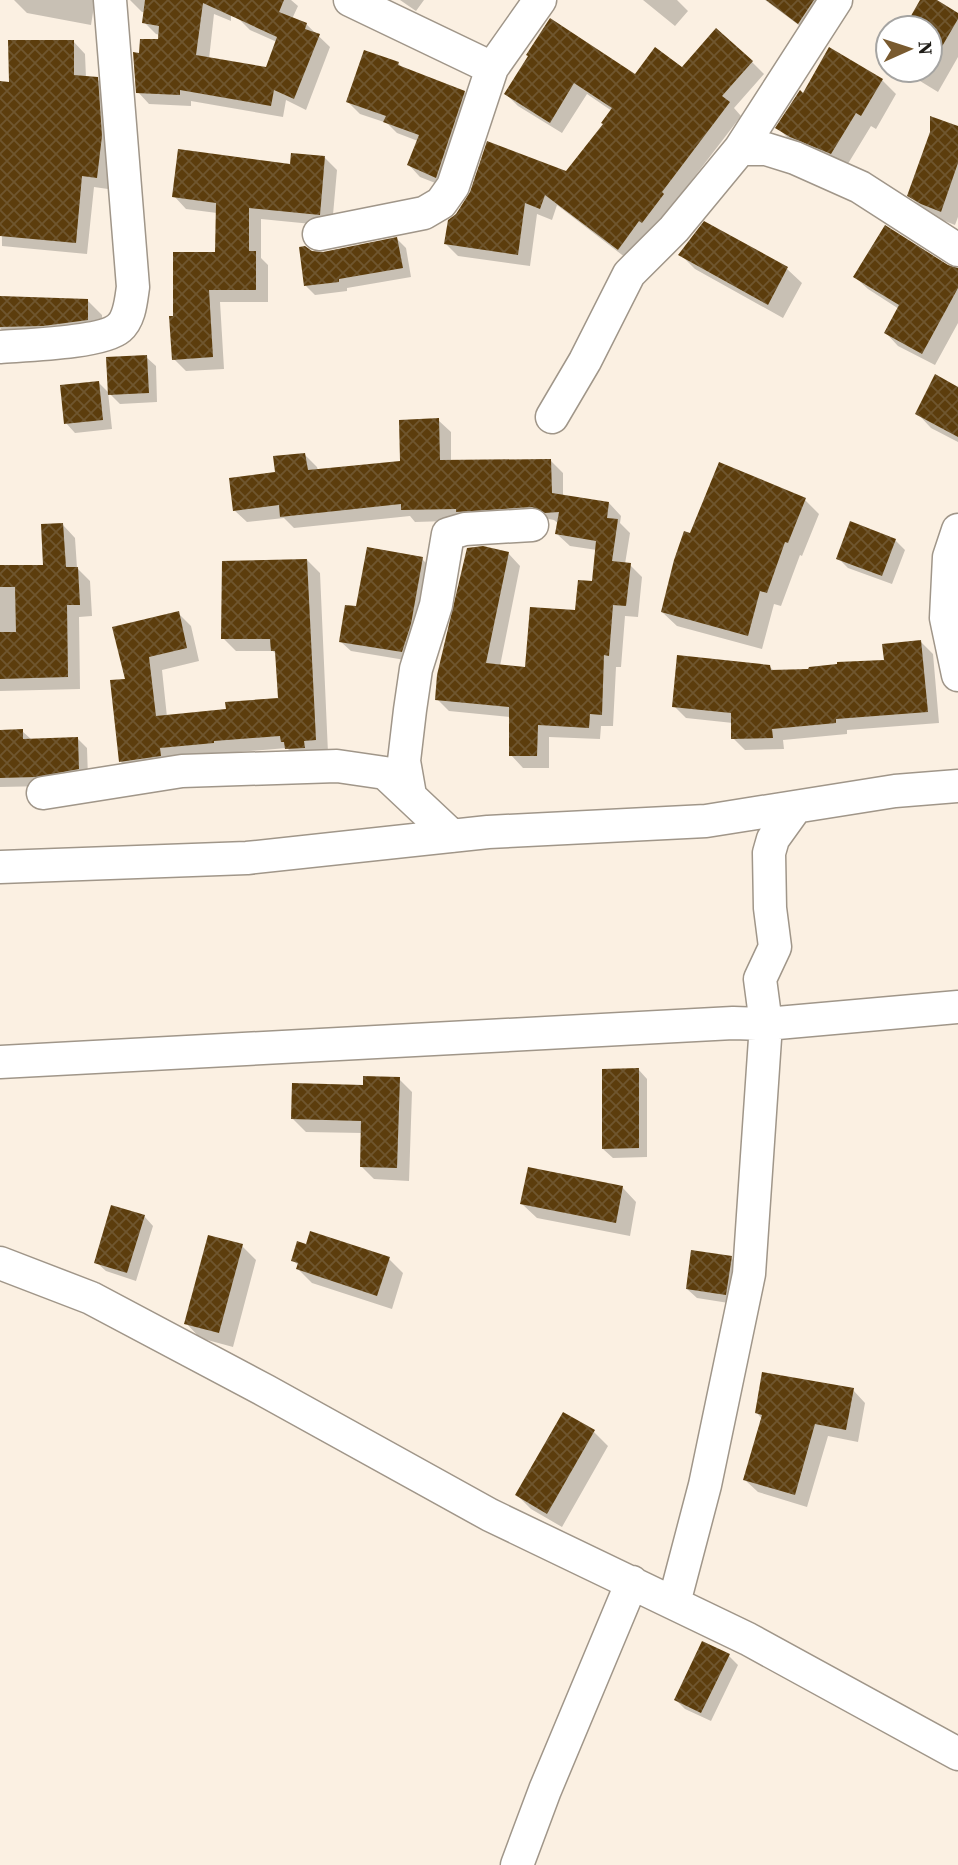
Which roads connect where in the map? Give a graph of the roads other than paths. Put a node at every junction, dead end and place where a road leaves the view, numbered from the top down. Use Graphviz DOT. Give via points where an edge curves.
graph roads {
  1 [pos="110,0"];
  2 [pos="350,0"];
  3 [pos="540,0"];
  4 [pos="836,0"];
  5 [pos="492,68"];
  6 [pos="740,149"];
  7 [pos="319,234"];
  8 [pos="958,250"];
  9 [pos="0,347"];
  10 [pos="552,416"];
  11 [pos="532,525"];
  12 [pos="958,530"];
  13 [pos="958,675"];
  14 [pos="958,786"];
  15 [pos="43,793"];
  16 [pos="410,795"];
  17 [pos="796,807"];
  18 [pos="452,836"];
  19 [pos="0,867"];
  20 [pos="958,1007"];
  21 [pos="766,1024"];
  22 [pos="0,1062"];
  23 [pos="0,1264"];
  24 [pos="632,1582"];
  25 [pos="674,1603"];
  26 [pos="958,1754"];
  27 [pos="517,1865"];
  1 -- 9 [label="street" via="131,307 120,328 99,337"];
  2 -- 5 [label="street"];
  3 -- 5 [label="street"];
  4 -- 6 [label="street"];
  5 -- 7 [label="street" via="453,186 441,203 424,213"];
  6 -- 8 [label="street" via="766,149 860,187"];
  6 -- 10 [label="street" via="674,229 629,274"];
  11 -- 16 [label="street" via="448,534 410,710 404,761"];
  12 -- 13 [label="street" via="949,557 946,618"];
  14 -- 17 [label="street"];
  15 -- 16 [label="street" via="182,771 337,766 385,773"];
  16 -- 18 [label="street"];
  17 -- 18 [label="street" via="706,821"];
  17 -- 21 [label="street" via="773,839 769,853 775,947 760,979"];
  18 -- 19 [label="street" via="247,858"];
  20 -- 21 [label="street"];
  21 -- 22 [label="street"];
  21 -- 25 [label="street" via="748,1274 705,1485"];
  23 -- 24 [label="street" via="91,1298 490,1515"];
  24 -- 25 [label="street"];
  24 -- 27 [label="street"];
  25 -- 26 [label="street"];
}
